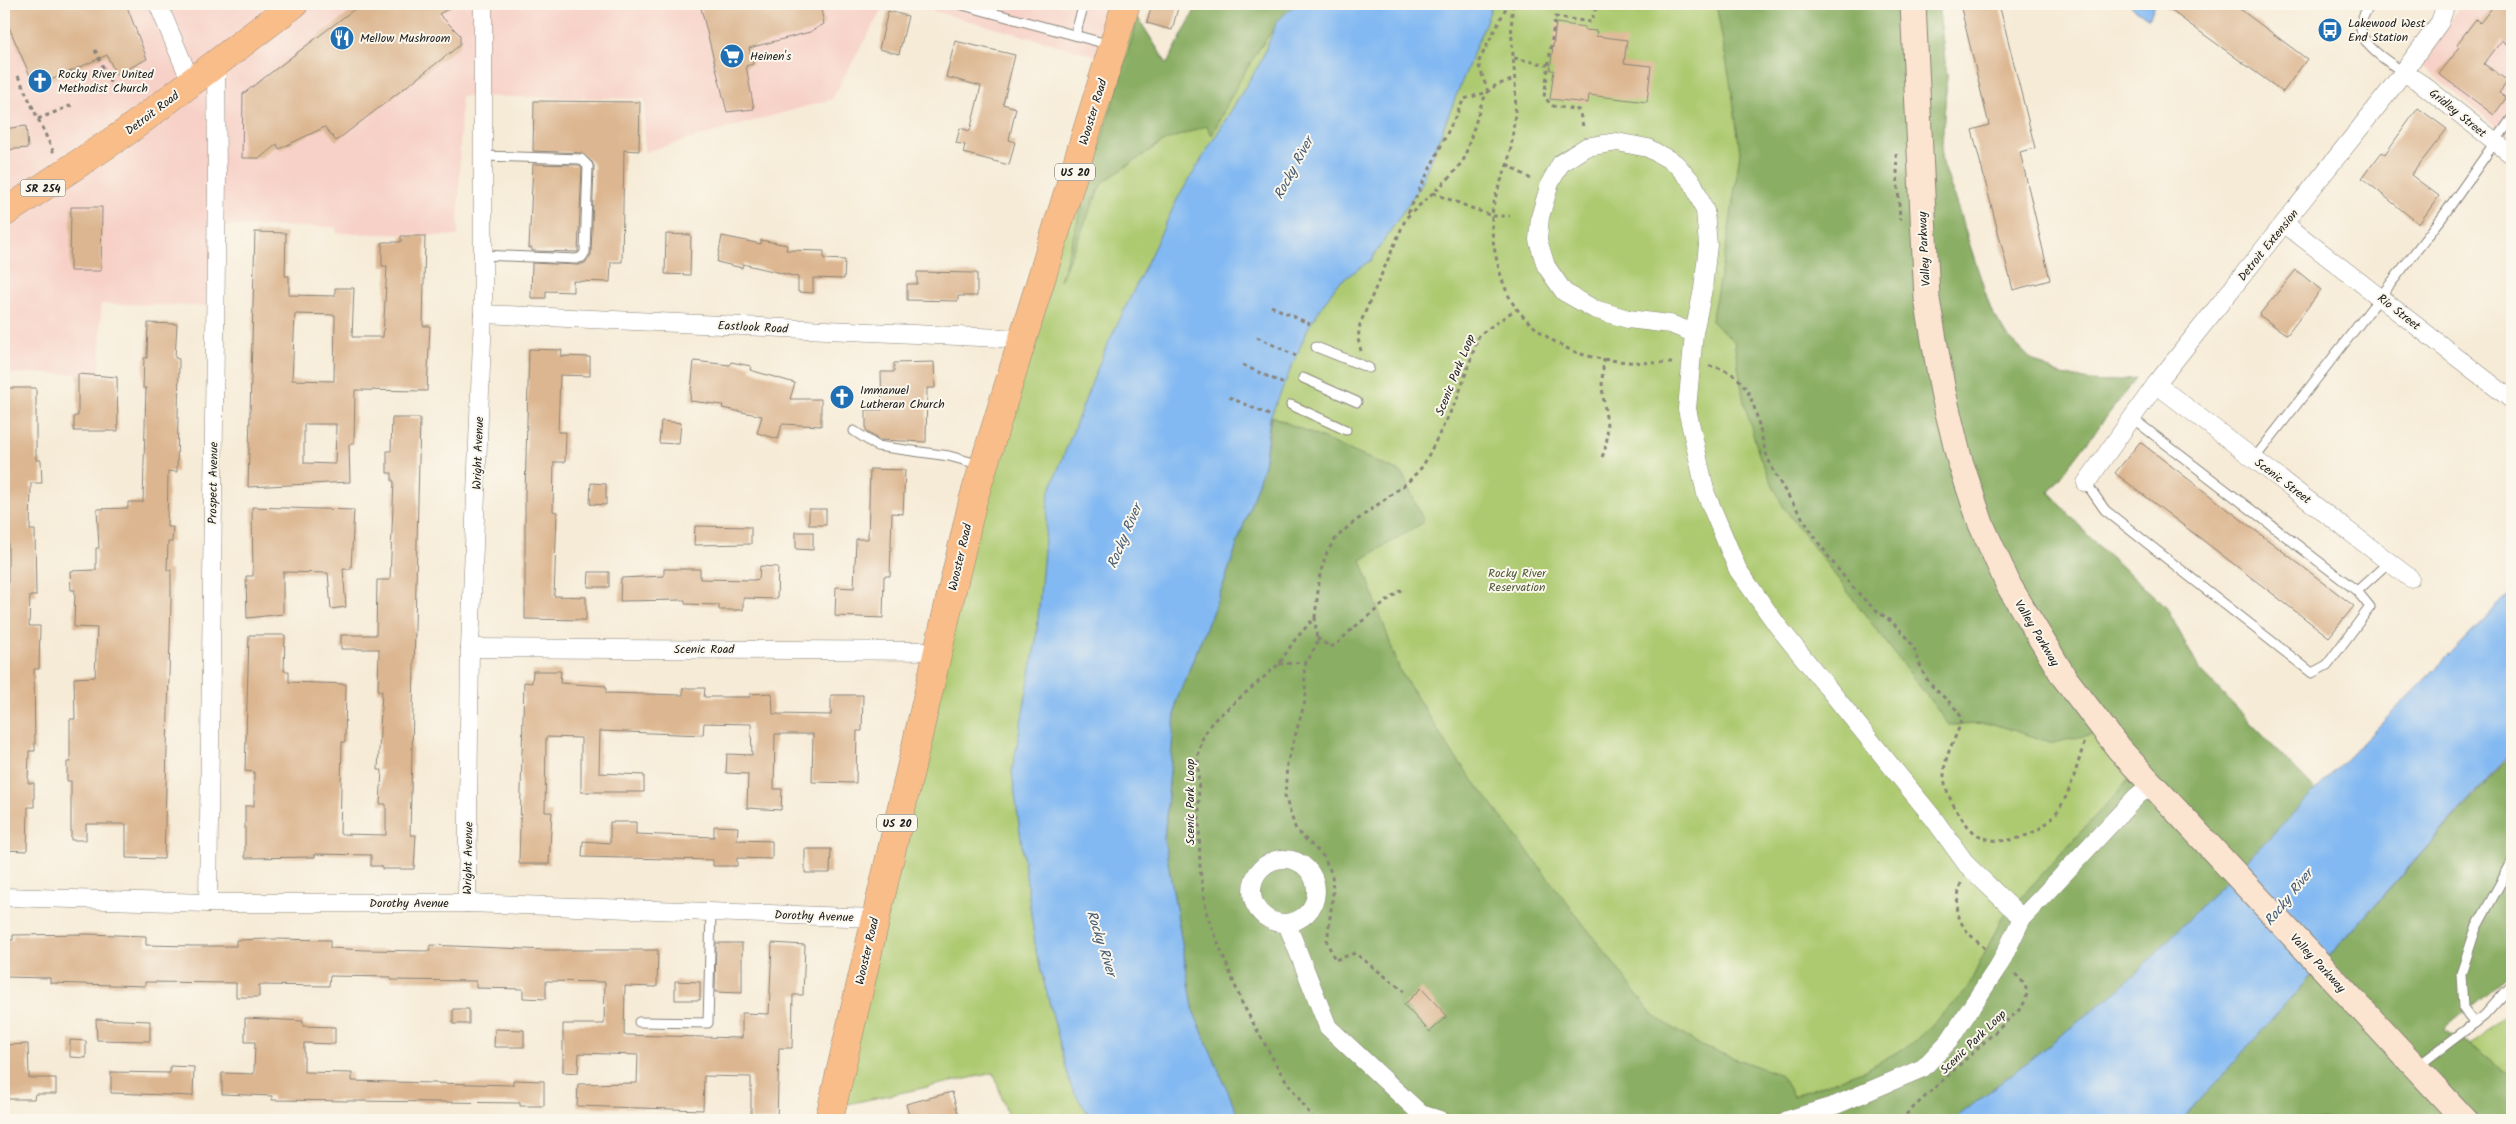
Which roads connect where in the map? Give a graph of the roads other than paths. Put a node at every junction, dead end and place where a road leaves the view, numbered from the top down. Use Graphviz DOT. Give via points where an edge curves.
graph roads {
  1 [pos="158,4"];
  2 [pos="294,4"];
  3 [pos="483,4"];
  4 [pos="959,4"];
  5 [pos="1084,4"];
  6 [pos="1126,4"];
  7 [pos="1913,4"];
  8 [pos="2372,4"];
  9 [pos="2446,4"];
  10 [pos="1075,35"];
  11 [pos="1113,46"];
  12 [pos="216,64"];
  13 [pos="2403,72"];
  14 [pos="192,82"];
  15 [pos="2512,118"];
  16 [pos="2495,142"];
  17 [pos="2512,155"];
  18 [pos="483,156"];
  19 [pos="4,213"];
  20 [pos="2285,224"];
  21 [pos="483,256"];
  22 [pos="2380,298"];
  23 [pos="483,314"];
  24 [pos="1694,333"];
  25 [pos="1023,340"];
  26 [pos="1316,347"];
  27 [pos="1369,368"];
  28 [pos="1303,378"];
  29 [pos="2156,384"];
  30 [pos="2512,400"];
  31 [pos="1357,402"];
  32 [pos="1291,405"];
  33 [pos="2132,418"];
  34 [pos="1346,430"];
  35 [pos="854,431"];
  36 [pos="2254,459"];
  37 [pos="984,465"];
  38 [pos="2086,484"];
  39 [pos="2388,562"];
  40 [pos="2410,578"];
  41 [pos="2357,591"];
  42 [pos="470,648"];
  43 [pos="938,651"];
  44 [pos="2151,784"];
  45 [pos="2512,862"];
  46 [pos="4,897"];
  47 [pos="208,902"];
  48 [pos="467,902"];
  49 [pos="711,912"];
  50 [pos="875,918"];
  51 [pos="2022,918"];
  52 [pos="1287,924"];
  53 [pos="2510,991"];
  54 [pos="639,1022"];
  55 [pos="2475,1023"];
  56 [pos="2416,1068"];
  57 [pos="829,1120"];
  58 [pos="1440,1120"];
  59 [pos="1787,1120"];
  60 [pos="2465,1120"];
  1 -- 14 [label="street"];
  2 -- 12 [label="main road, Detroit Road / SR 254"];
  3 -- 18 [label="street, Wright Avenue"];
  4 -- 10 [label="lane"];
  5 -- 10 [label="lane"];
  6 -- 11 [label="main road, Wooster Road / US 20"];
  7 -- 44 [label="street, Valley Parkway" via="1927,299 1960,458 1981,524 2009,586 2035,632 2093,717"];
  8 -- 13 [label="lane" via="2360,20 2364,39"];
  9 -- 13 [label="street, Detroit Extension" via="2440,22"];
  10 -- 11 [label="lane"];
  11 -- 25 [label="main road, Wooster Road / US 20"];
  12 -- 14 [label="main road, Detroit Road / SR 254"];
  12 -- 47 [label="street, Prospect Avenue"];
  13 -- 16 [label="street, Gridley Street"];
  13 -- 20 [label="street, Detroit Extension"];
  14 -- 19 [label="main road, Detroit Road / SR 254" via="83,163"];
  15 -- 16 [label="lane"];
  16 -- 17 [label="street, Gridley Street"];
  16 -- 22 [label="lane"];
  18 -- 21 [label="street, Wright Avenue"];
  18 -- 21 [label="lane" via="581,159 588,166 585,252 582,257"];
  20 -- 22 [label="street, Rio Street"];
  20 -- 29 [label="street, Detroit Extension"];
  21 -- 23 [label="street, Wright Avenue"];
  22 -- 30 [label="street, Rio Street"];
  22 -- 36 [label="lane"];
  23 -- 25 [label="street, Eastlook Road"];
  23 -- 42 [label="street, Wright Avenue"];
  24 -- 24 [label="street" via="1708,245 1705,210 1693,183 1675,163 1648,148 1617,142 1586,147 1561,163 1548,189 1538,240 1546,266 1564,292 1594,309 1628,319 1670,324"];
  24 -- 51 [label="street" via="1687,409 1706,494 1738,570 1777,625 1968,865"];
  25 -- 37 [label="main road, Wooster Road / US 20"];
  26 -- 27 [label="lane"];
  28 -- 31 [label="lane"];
  29 -- 33 [label="street, Detroit Extension"];
  29 -- 36 [label="street, Scenic Street"];
  32 -- 34 [label="lane"];
  33 -- 38 [label="street, Detroit Extension"];
  33 -- 41 [label="lane"];
  35 -- 37 [label="lane" via="878,446 949,456"];
  36 -- 39 [label="street, Scenic Street"];
  37 -- 43 [label="main road, Wooster Road / US 20"];
  38 -- 41 [label="lane" via="2105,510 2312,673 2327,665 2370,608"];
  39 -- 40 [label="street, Scenic Street"];
  39 -- 41 [label="lane"];
  42 -- 43 [label="street, Scenic Road"];
  42 -- 48 [label="street, Wright Avenue"];
  43 -- 50 [label="main road, Wooster Road / US 20"];
  44 -- 51 [label="street"];
  44 -- 56 [label="street, Valley Parkway"];
  45 -- 55 [label="lane" via="2476,928 2461,974 2463,1008"];
  46 -- 47 [label="street, Dorothy Avenue"];
  47 -- 48 [label="street, Dorothy Avenue"];
  48 -- 49 [label="street, Dorothy Avenue"];
  49 -- 50 [label="street, Dorothy Avenue"];
  49 -- 54 [label="lane" via="708,1023"];
  50 -- 57 [label="main road, Wooster Road / US 20"];
  51 -- 59 [label="street" via="2001,962 1949,1041 1923,1068 1836,1105"];
  52 -- 58 [label="street" via="1328,1027 1421,1114"];
  53 -- 55 [label="lane"];
  55 -- 56 [label="lane"];
  56 -- 60 [label="street, Valley Parkway"];
}
